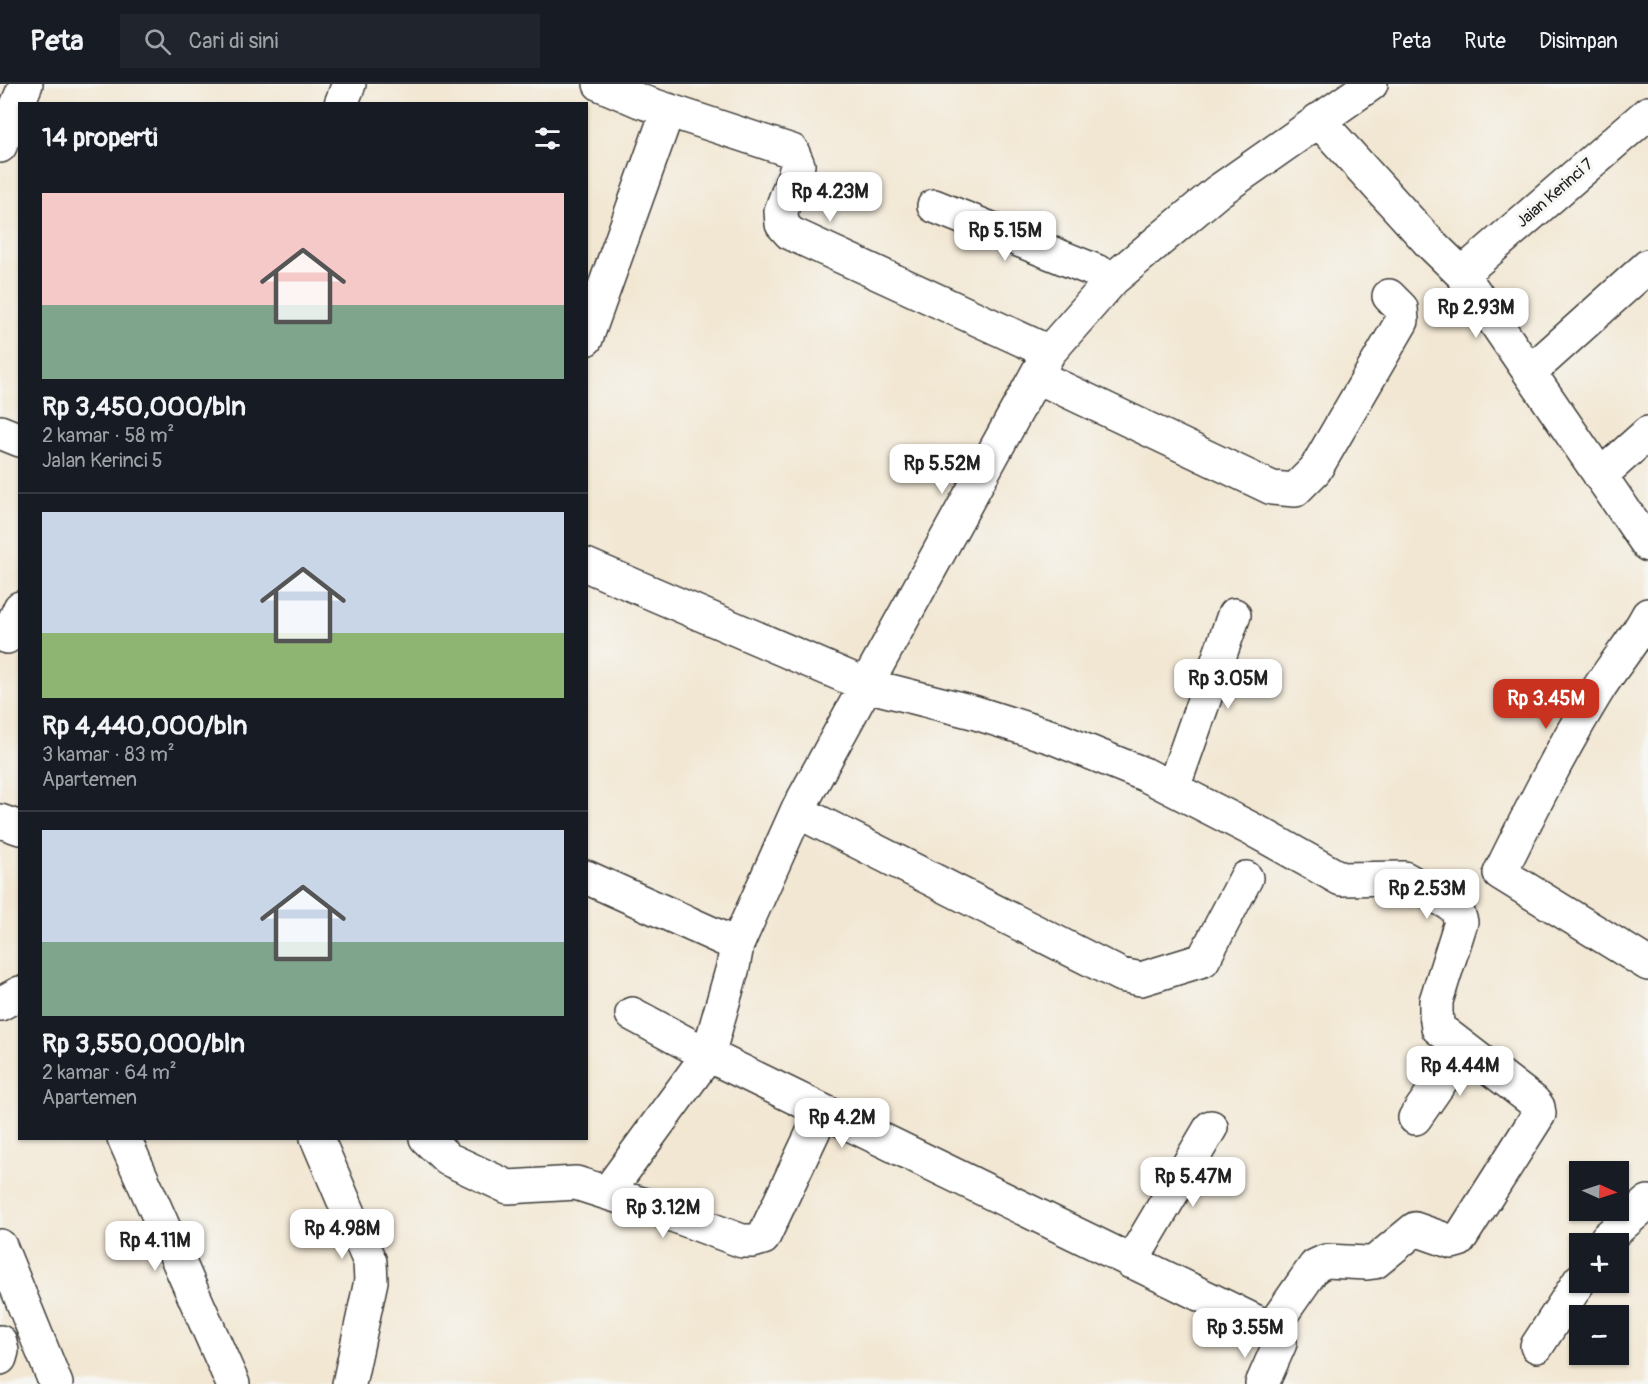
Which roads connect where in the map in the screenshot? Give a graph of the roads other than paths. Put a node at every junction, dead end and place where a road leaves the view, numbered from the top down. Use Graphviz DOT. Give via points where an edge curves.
graph roads {
  1 [pos="26,84"];
  2 [pos="349,84"];
  3 [pos="600,84"];
  4 [pos="1371,84"];
  5 [pos="18,102"];
  6 [pos="342,102"];
  7 [pos="18,103"];
  8 [pos="668,110"];
  9 [pos="1648,113"];
  10 [pos="1318,120"];
  11 [pos="0,146"];
  12 [pos="934,206"];
  13 [pos="1648,266"];
  14 [pos="1462,274"];
  15 [pos="1113,279"];
  16 [pos="1389,296"];
  17 [pos="588,333"];
  18 [pos="1043,364"];
  19 [pos="1530,372"];
  20 [pos="0,432"];
  21 [pos="1648,434"];
  22 [pos="18,439"];
  23 [pos="1600,476"];
  24 [pos="1648,545"];
  25 [pos="588,567"];
  26 [pos="1234,615"];
  27 [pos="1648,615"];
  28 [pos="866,686"];
  29 [pos="1173,788"];
  30 [pos="797,811"];
  31 [pos="0,821"];
  32 [pos="18,827"];
  33 [pos="588,878"];
  34 [pos="1246,878"];
  35 [pos="737,945"];
  36 [pos="1648,964"];
  37 [pos="18,994"];
  38 [pos="0,1004"];
  39 [pos="632,1014"];
  40 [pos="1464,1048"];
  41 [pos="708,1055"];
  42 [pos="823,1111"];
  43 [pos="1415,1118"];
  44 [pos="1211,1127"];
  45 [pos="125,1140"];
  46 [pos="318,1140"];
  47 [pos="428,1140"];
  48 [pos="607,1193"];
  49 [pos="1648,1202"];
  50 [pos="1613,1233"];
  51 [pos="0,1246"];
  52 [pos="1131,1262"];
  53 [pos="1572,1293"];
  54 [pos="1271,1329"];
  55 [pos="0,1342"];
  56 [pos="1537,1346"];
  57 [pos="0,1358"];
  58 [pos="56,1384"];
  59 [pos="233,1384"];
  60 [pos="350,1384"];
  61 [pos="1262,1384"];
  1 -- 5 [label="street"];
  2 -- 6 [label="street"];
  3 -- 8 [label="street"];
  4 -- 10 [label="street"];
  7 -- 11 [label="street"];
  8 -- 17 [label="street"];
  8 -- 18 [label="street" via="792,151 798,165 781,211 782,224 790,233"];
  9 -- 14 [label="street, Jaian Kerinci 7"];
  10 -- 14 [label="street"];
  10 -- 15 [label="street" via="1217,192"];
  12 -- 15 [label="street"];
  13 -- 19 [label="street"];
  14 -- 19 [label="street"];
  15 -- 18 [label="street"];
  16 -- 18 [label="street" via="1401,308 1402,321 1315,470 1295,490 1272,488"];
  18 -- 28 [label="street"];
  19 -- 23 [label="street"];
  20 -- 22 [label="street"];
  21 -- 23 [label="street"];
  23 -- 24 [label="street"];
  25 -- 28 [label="street"];
  26 -- 29 [label="street"];
  27 -- 36 [label="street" via="1598,690 1500,873"];
  28 -- 29 [label="street" via="1052,737"];
  28 -- 30 [label="street"];
  29 -- 40 [label="street" via="1341,879 1404,878 1454,906 1461,922 1436,1001 1436,1014 1438,1028"];
  30 -- 34 [label="street" via="1121,975 1141,979 1203,960"];
  30 -- 35 [label="street"];
  31 -- 32 [label="street"];
  33 -- 35 [label="street"];
  35 -- 41 [label="street"];
  37 -- 38 [label="street"];
  39 -- 41 [label="street"];
  40 -- 43 [label="street"];
  40 -- 54 [label="street" via="1533,1101 1539,1114 1459,1240 1452,1242 1415,1228 1375,1262 1320,1263"];
  41 -- 42 [label="street"];
  41 -- 48 [label="street"];
  42 -- 48 [label="street" via="763,1238 742,1241"];
  42 -- 52 [label="street"];
  44 -- 52 [label="street"];
  45 -- 59 [label="street"];
  46 -- 60 [label="street" via="371,1272 370,1294"];
  47 -- 48 [label="street" via="448,1159 508,1187 576,1183"];
  49 -- 50 [label="street"];
  51 -- 58 [label="street"];
  52 -- 54 [label="street"];
  53 -- 56 [label="street"];
  54 -- 61 [label="street" via="1280,1343"];
  55 -- 57 [label="street"];
}
